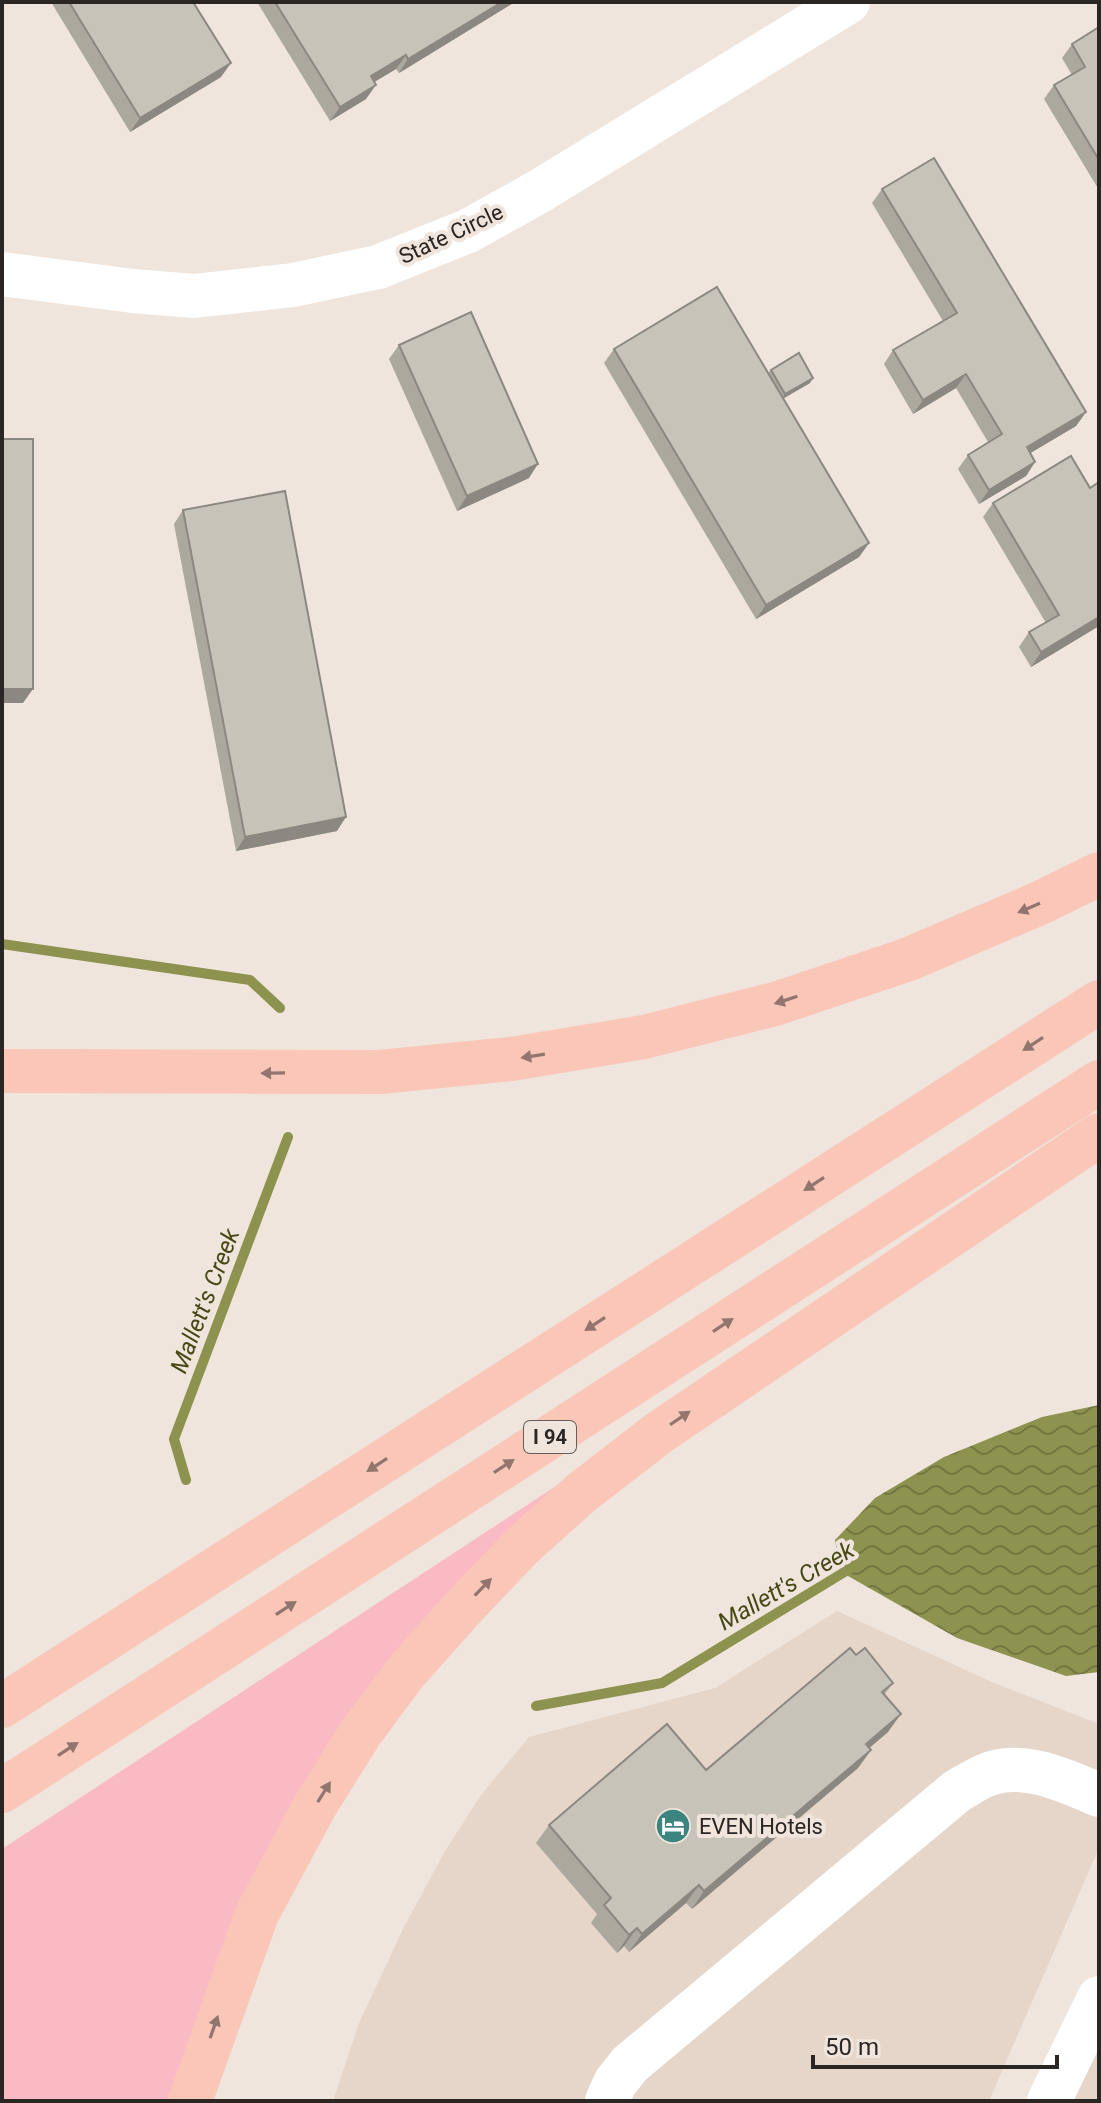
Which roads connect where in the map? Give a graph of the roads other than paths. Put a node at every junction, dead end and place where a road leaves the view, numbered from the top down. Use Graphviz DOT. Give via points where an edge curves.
graph roads {
  1 [pos="848,2"];
  2 [pos="2,274"];
  3 [pos="1099,874"];
  4 [pos="1099,1002"];
  5 [pos="2,1071"];
  6 [pos="1099,1082"];
  7 [pos="1099,1135"];
  8 [pos="2,1706"];
  9 [pos="3,1791"];
  10 [pos="1099,1795"];
  11 [pos="1099,1998"];
  12 [pos="190,2101"];
  13 [pos="607,2101"];
  14 [pos="1049,2101"];
  1 -- 2 [label="street, State Circle" via="527,198 468,231 378,267 293,285 194,296"];
  3 -- 5 [label="highway, one-way" via="909,959 775,1004 644,1037 511,1059 380,1072"];
  4 -- 8 [label="highway, one-way"];
  9 -- 6 [label="highway, I 94, one-way"];
  12 -- 7 [label="highway, one-way" via="257,1914 315,1806 405,1673 462,1609 581,1493 660,1432"];
  10 -- 13 [label="street" via="1027,1770 987,1774 957,1791 630,2064"];
  11 -- 14 [label="street"];
}
